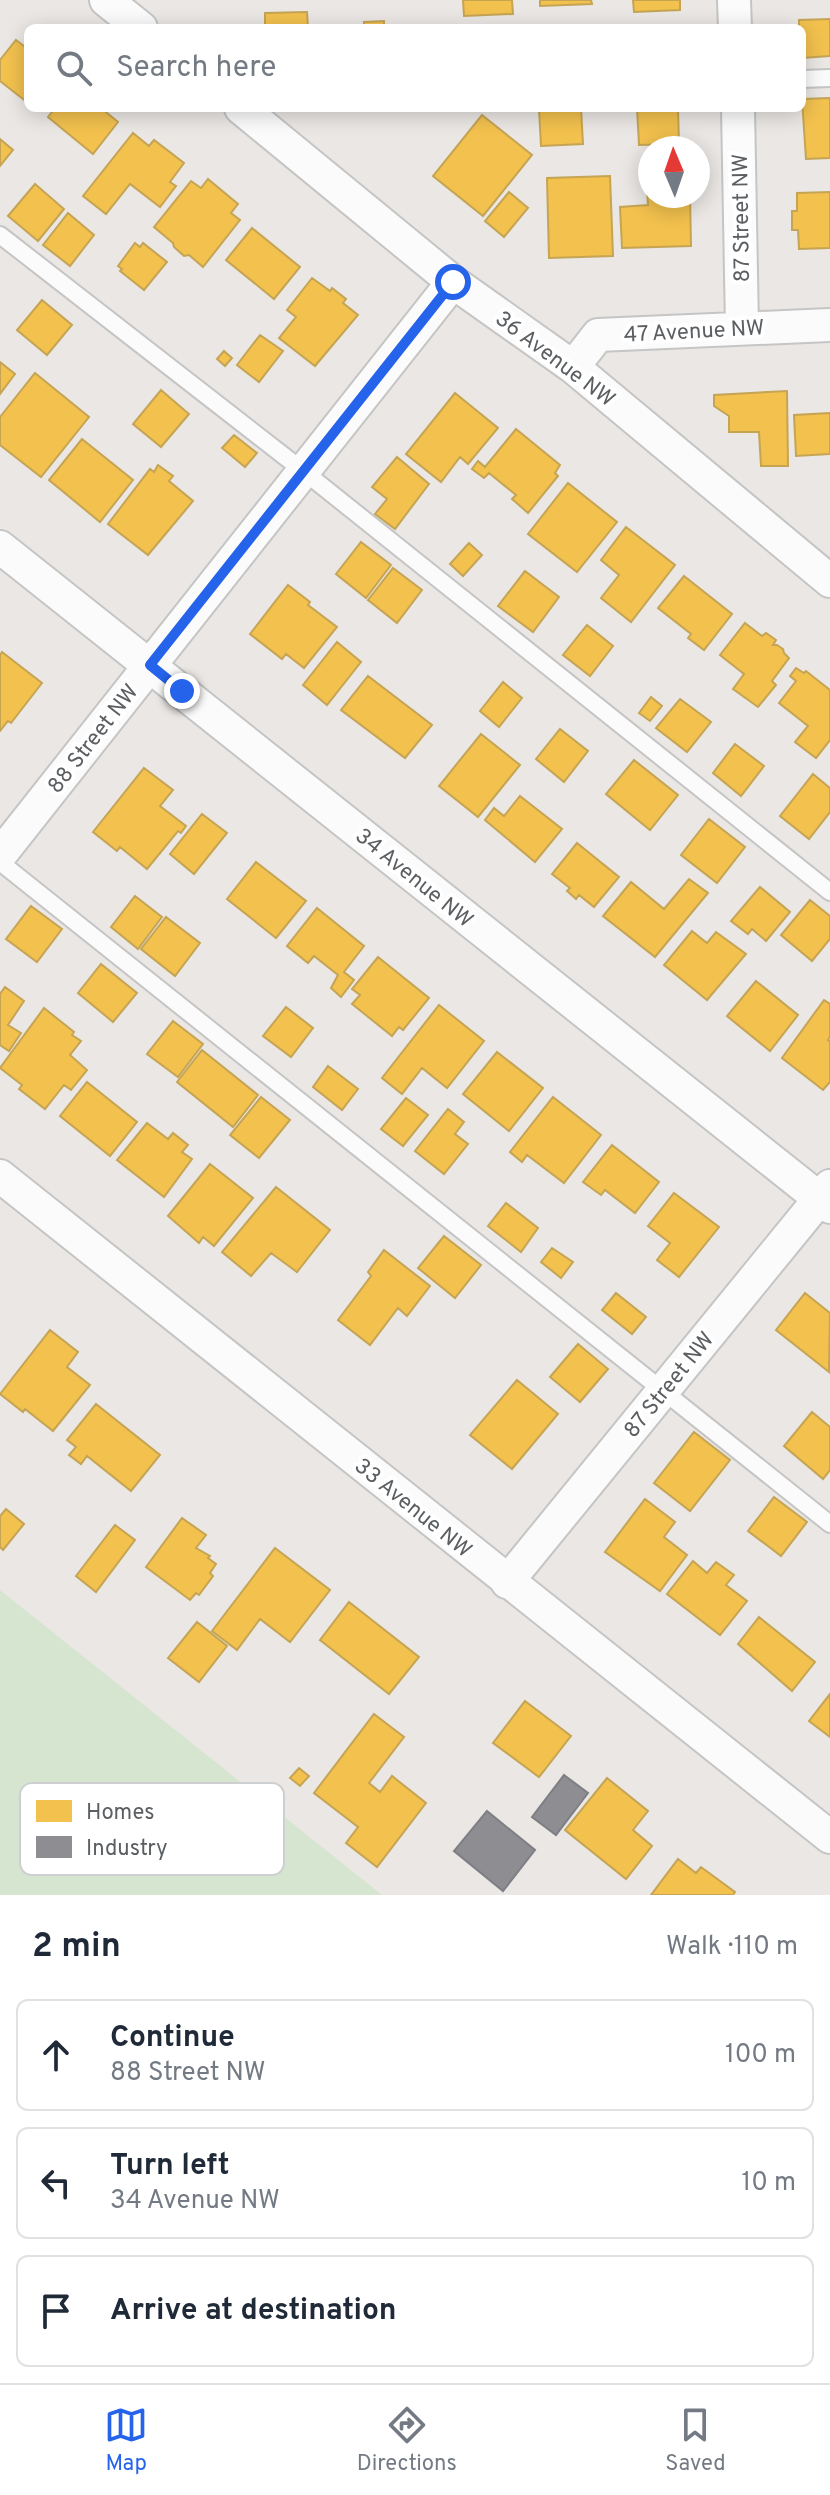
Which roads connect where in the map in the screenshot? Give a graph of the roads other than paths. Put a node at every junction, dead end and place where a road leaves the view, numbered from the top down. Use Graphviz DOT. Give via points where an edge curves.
graph roads {
  1 [pos="106,0"];
  2 [pos="734,0"];
  3 [pos="136,24"];
  4 [pos="735,24"];
  5 [pos="830,78"];
  6 [pos="806,79"];
  7 [pos="246,112"];
  8 [pos="738,112"];
  9 [pos="0,235"];
  10 [pos="453,282"];
  11 [pos="830,325"];
  12 [pos="742,328"];
  13 [pos="573,367"];
  14 [pos="302,470"];
  15 [pos="0,547"];
  16 [pos="827,576"];
  17 [pos="150,665"];
  18 [pos="0,855"];
  19 [pos="0,862"];
  20 [pos="830,892"];
  21 [pos="0,1176"];
  22 [pos="827,1198"];
  23 [pos="662,1391"];
  24 [pos="830,1524"];
  25 [pos="507,1582"];
  26 [pos="830,1837"];
  1 -- 3 [label="street"];
  2 -- 4 [label="street"];
  5 -- 6 [label="lane"];
  7 -- 10 [label="street, 36 Avenue NW"];
  8 -- 12 [label="street, 87 Street NW"];
  9 -- 14 [label="lane"];
  10 -- 13 [label="street, 36 Avenue NW"];
  10 -- 14 [label="street, 88 Street NW"];
  11 -- 12 [label="street, 47 Avenue NW"];
  12 -- 13 [label="street, 47 Avenue NW" via="598,335"];
  13 -- 16 [label="street, 36 Avenue NW"];
  14 -- 17 [label="street, 88 Street NW"];
  14 -- 20 [label="lane"];
  15 -- 17 [label="street, 34 Avenue NW"];
  17 -- 18 [label="street, 88 Street NW"];
  17 -- 22 [label="street, 34 Avenue NW"];
  19 -- 23 [label="lane"];
  21 -- 25 [label="street, 33 Avenue NW"];
  22 -- 23 [label="street, 87 Street NW"];
  23 -- 24 [label="lane"];
  23 -- 25 [label="street, 87 Street NW"];
  25 -- 26 [label="street, 33 Avenue NW"];
}
